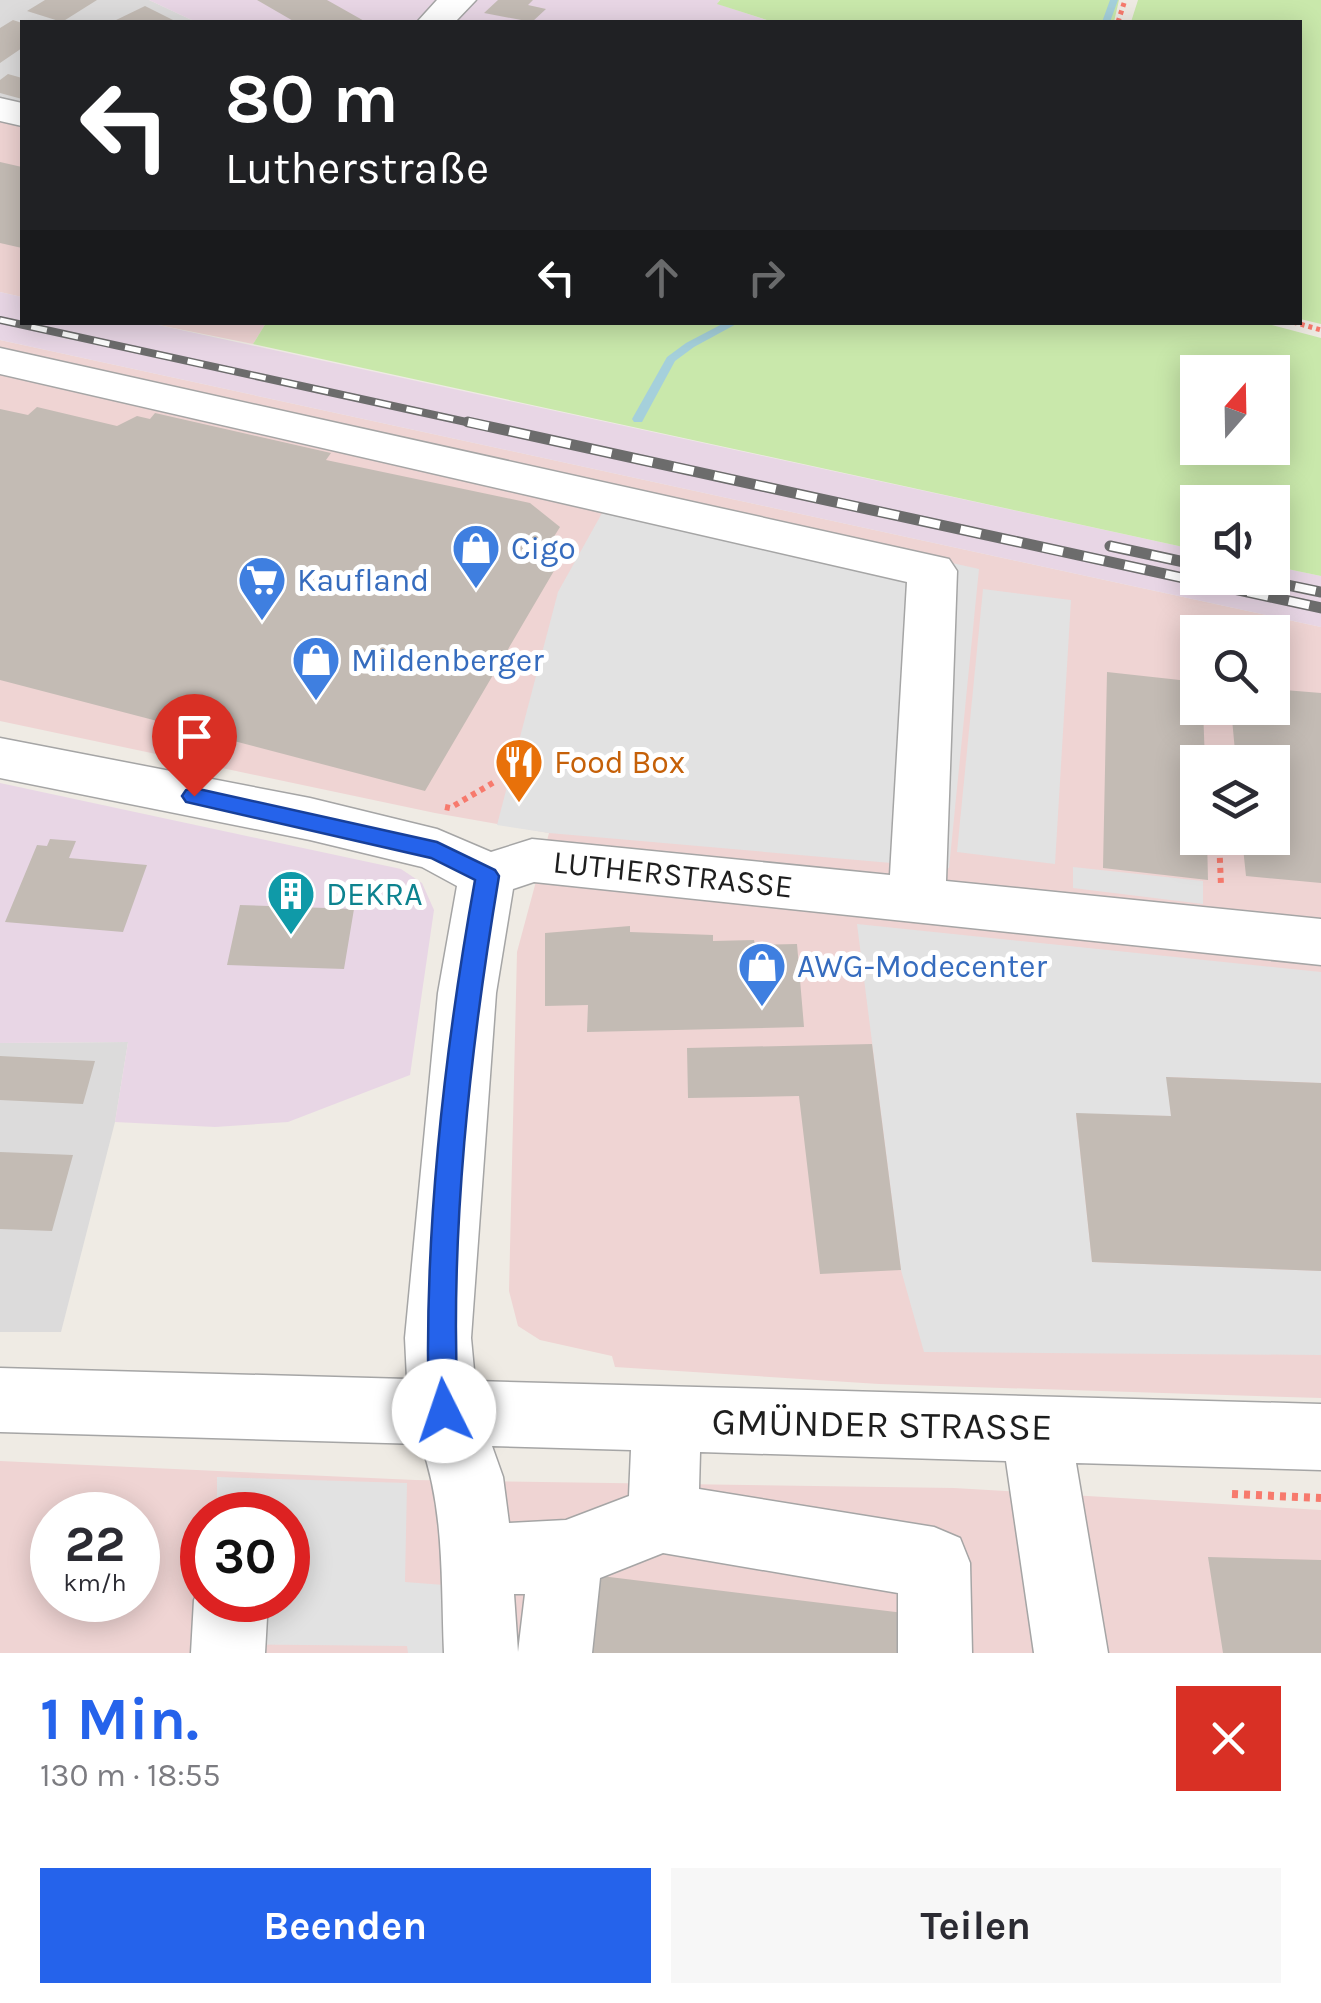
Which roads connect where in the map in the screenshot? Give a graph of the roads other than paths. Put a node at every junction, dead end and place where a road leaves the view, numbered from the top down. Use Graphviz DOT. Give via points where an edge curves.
graph roads {
  1 [pos="458,0"];
  2 [pos="437,20"];
  3 [pos="0,360"];
  4 [pos="0,758"];
  5 [pos="487,876"];
  6 [pos="917,899"];
  7 [pos="1315,937"];
  8 [pos="0,1400"];
  9 [pos="444,1411"];
  10 [pos="666,1419"];
  11 [pos="1036,1427"];
  12 [pos="1321,1437"];
  13 [pos="663,1518"];
  14 [pos="566,1556"];
  15 [pos="474,1561"];
  16 [pos="230,1622"];
  17 [pos="228,1653"];
  18 [pos="481,1653"];
  19 [pos="555,1653"];
  20 [pos="935,1653"];
  21 [pos="1072,1653"];
  1 -- 2 [label="street"];
  3 -- 6 [label="street" via="932,571"];
  4 -- 5 [label="street" via="310,819 437,850"];
  5 -- 6 [label="street, LUTHERSTRASSE" via="532,860"];
  5 -- 9 [label="street" via="467,994 441,1297"];
  6 -- 7 [label="street, LUTHERSTRASSE"];
  8 -- 9 [label="street, GMÜNDER STRASSE"];
  9 -- 10 [label="street, GMÜNDER STRASSE"];
  9 -- 15 [label="street" via="468,1477"];
  10 -- 11 [label="street, GMÜNDER STRASSE"];
  10 -- 13 [label="street"];
  11 -- 12 [label="street, GMÜNDER STRASSE"];
  11 -- 21 [label="street"];
  13 -- 14 [label="street"];
  13 -- 20 [label="street" via="934,1563"];
  14 -- 15 [label="street"];
  14 -- 19 [label="street"];
  15 -- 18 [label="street"];
  16 -- 17 [label="street"];
}
